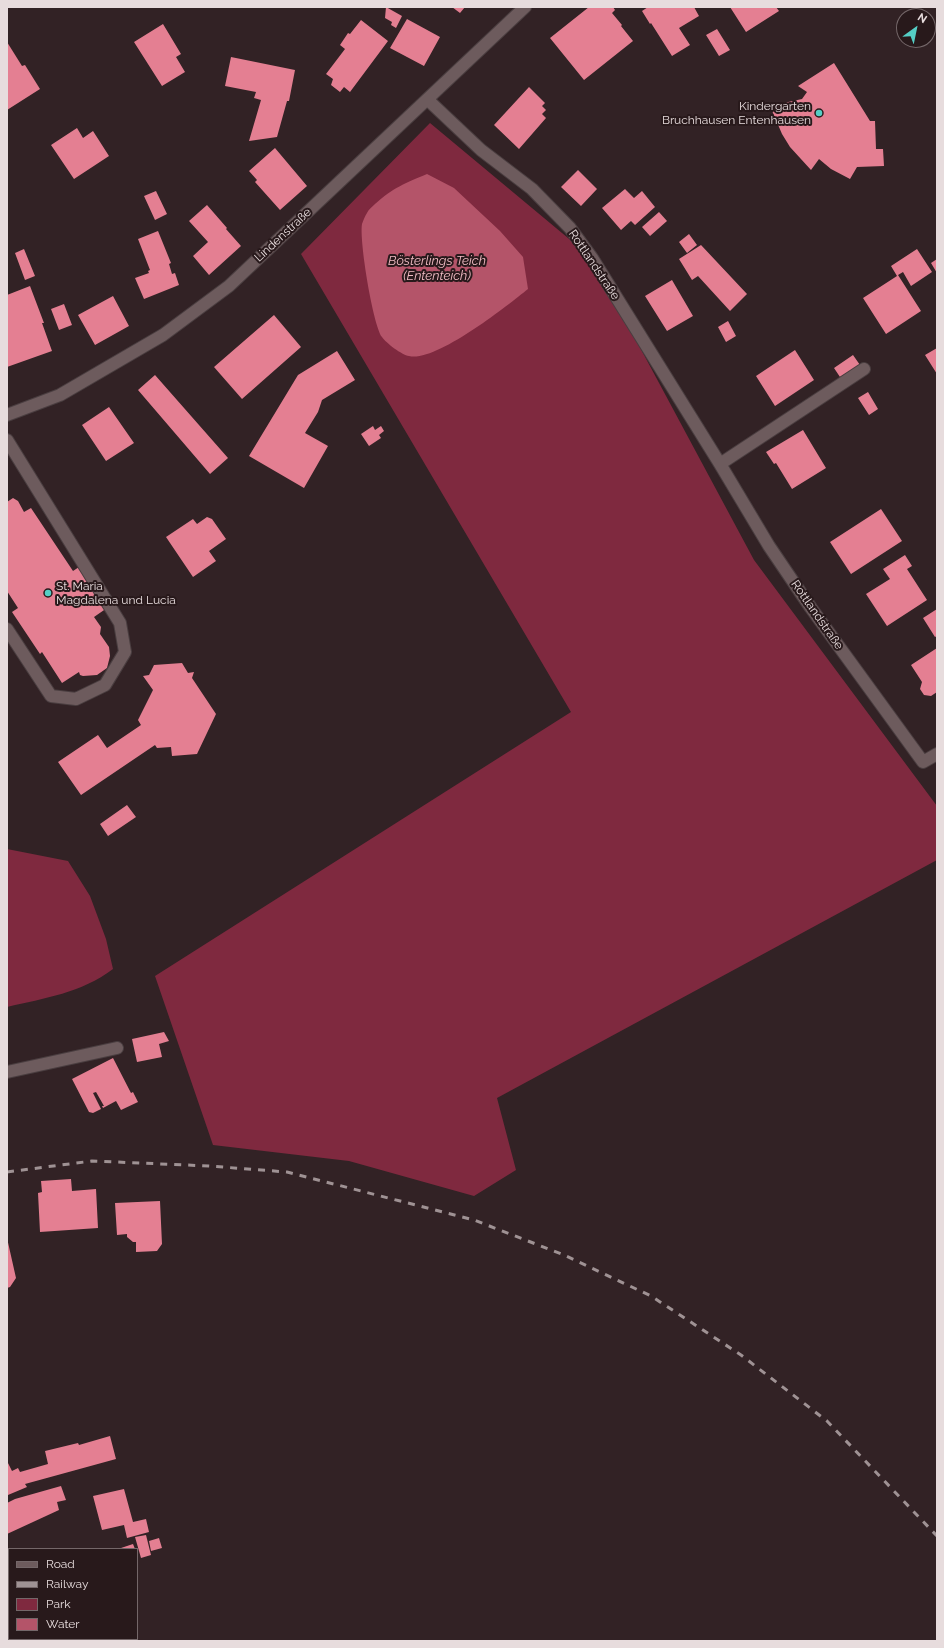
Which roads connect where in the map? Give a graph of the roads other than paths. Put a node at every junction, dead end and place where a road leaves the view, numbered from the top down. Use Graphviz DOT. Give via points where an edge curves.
graph roads {
  1 [pos="526,7"];
  2 [pos="428,100"];
  3 [pos="864,369"];
  4 [pos="7,415"];
  5 [pos="7,440"];
  6 [pos="720,464"];
  7 [pos="7,629"];
  8 [pos="937,754"];
  9 [pos="117,1048"];
  10 [pos="7,1072"];
  1 -- 2 [label="street, Lindenstraße"];
  2 -- 4 [label="street, Lindenstraße" via="229,286 163,335 60,395"];
  2 -- 6 [label="street, Rottlandstraße" via="482,150 532,189 570,228 592,258"];
  3 -- 6 [label="street"];
  5 -- 7 [label="street" via="120,623 125,652 105,685 76,699 51,696"];
  6 -- 8 [label="street, Rottlandstraße" via="773,553 923,762"];
  9 -- 10 [label="street"];
}
